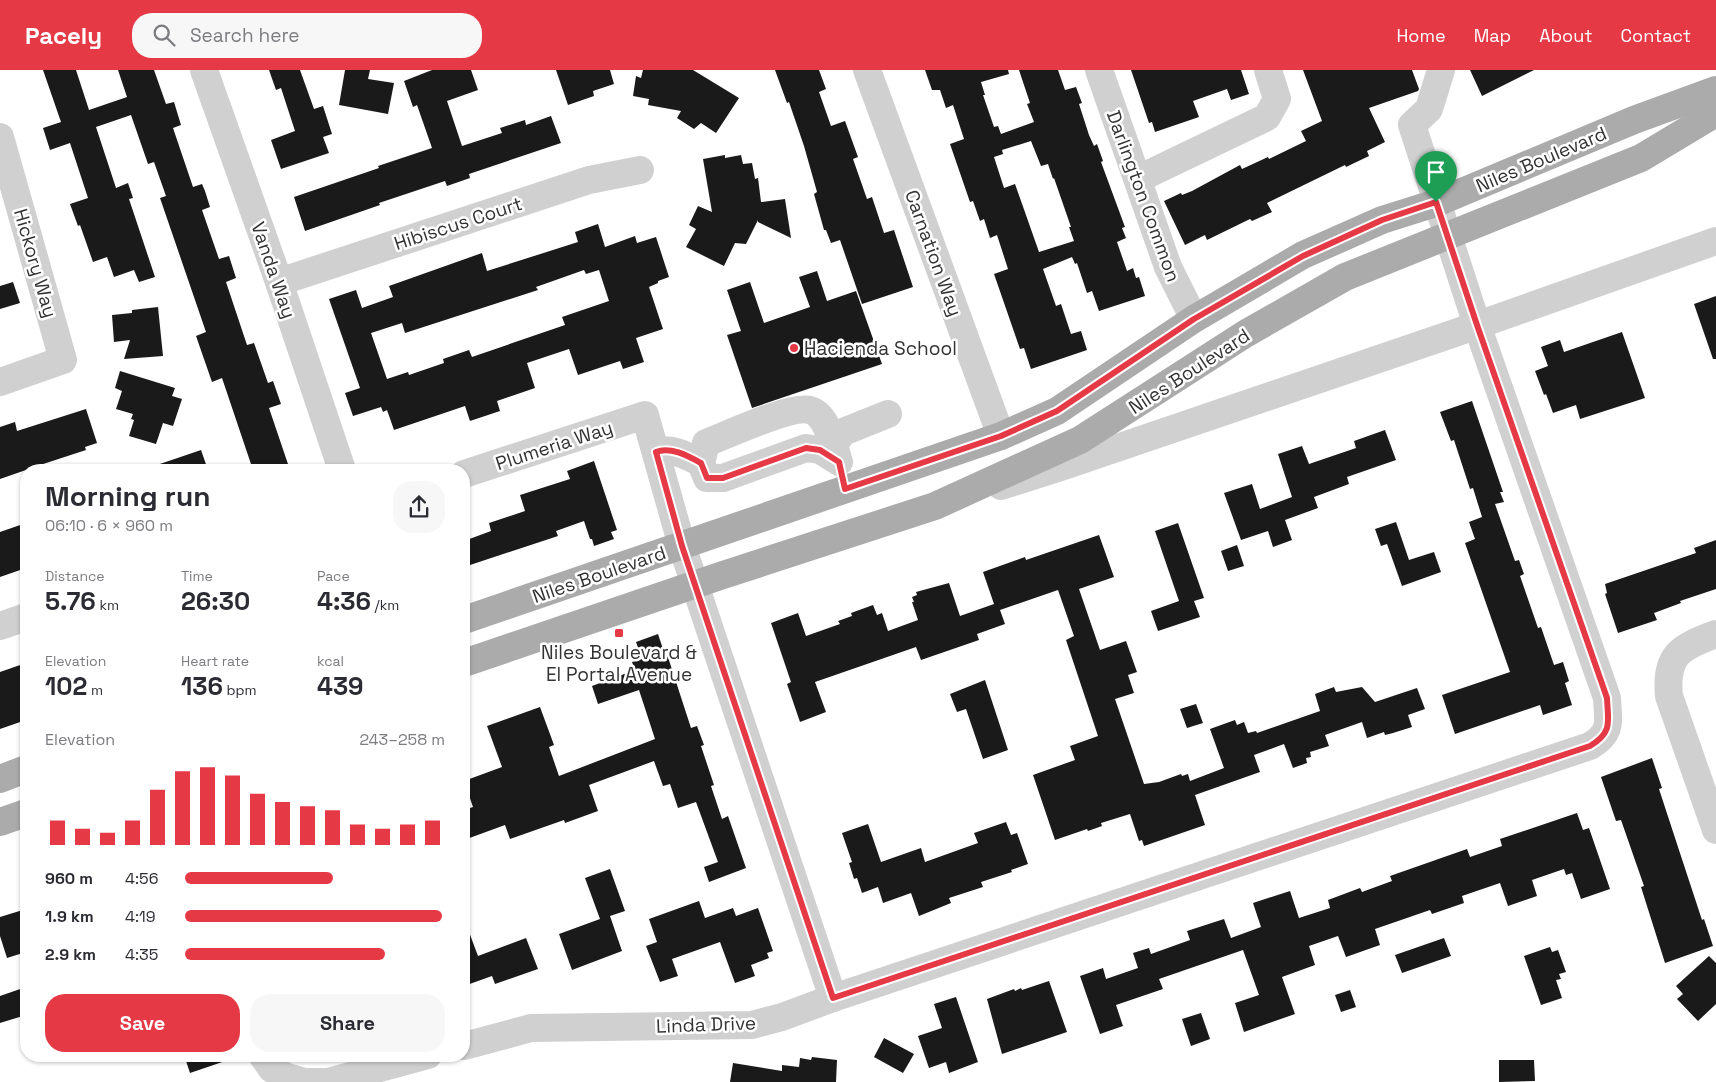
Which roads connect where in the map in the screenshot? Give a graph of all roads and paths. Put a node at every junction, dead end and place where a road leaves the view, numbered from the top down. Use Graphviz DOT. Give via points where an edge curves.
graph roads {
  1 [pos="204,70"];
  2 [pos="867,70"];
  3 [pos="1098,70"];
  4 [pos="1268,70"];
  5 [pos="1441,70"];
  6 [pos="1716,90"];
  7 [pos="1716,113"];
  8 [pos="1,143"];
  9 [pos="640,170"];
  10 [pos="1138,179"];
  11 [pos="1436,202"];
  12 [pos="1447,235"];
  13 [pos="1716,241"];
  14 [pos="279,282"];
  15 [pos="1194,319"];
  16 [pos="1466,329"];
  17 [pos="1245,334"];
  18 [pos="1175,380"];
  19 [pos="0,382"];
  20 [pos="888,414"];
  21 [pos="1001,436"];
  22 [pos="656,452"];
  23 [pos="836,453"];
  24 [pos="701,463"];
  25 [pos="340,464"];
  26 [pos="470,472"];
  27 [pos="845,489"];
  28 [pos="935,506"];
  29 [pos="682,546"];
  30 [pos="695,585"];
  31 [pos="470,618"];
  32 [pos="20,619"];
  33 [pos="0,626"];
  34 [pos="1716,634"];
  35 [pos="470,661"];
  36 [pos="20,772"];
  37 [pos="0,778"];
  38 [pos="20,815"];
  39 [pos="0,822"];
  40 [pos="1716,830"];
  41 [pos="833,998"];
  42 [pos="470,1044"];
  43 [pos="267,1062"];
  44 [pos="402,1062"];
  1 -- 14 [label="street, Vanda Way"];
  2 -- 21 [label="street, Carnation Way"];
  3 -- 10 [label="street, Darlington Common"];
  4 -- 10 [label="street" via="1277,99 1267,117"];
  5 -- 11 [label="street, Linda Drive" via="1428,109 1412,125"];
  6 -- 11 [label="main road, Niles Boulevard" via="1634,120"];
  7 -- 12 [label="main road, Niles Boulevard" via="1641,158"];
  8 -- 19 [label="street, Hickory Way" via="63,360"];
  9 -- 14 [label="street, Hibiscus Court" via="589,180"];
  10 -- 15 [label="street, Darlington Common" via="1168,267"];
  11 -- 12 [label="street, Linda Drive"];
  11 -- 15 [label="main road, Niles Boulevard" via="1382,220 1303,256"];
  12 -- 16 [label="street, Linda Drive"];
  12 -- 17 [label="main road, Niles Boulevard" via="1345,277"];
  13 -- 16 [label="street, Niles Boulevard"];
  14 -- 25 [label="street, Vanda Way"];
  15 -- 17 [label="main road"];
  15 -- 18 [label="main road"];
  15 -- 21 [label="main road, Niles Boulevard" via="1057,411"];
  16 -- 28 [label="street, Niles Boulevard" via="1064,466"];
  16 -- 41 [label="street, Linda Drive" via="1607,698 1609,726 1601,739 1590,746"];
  17 -- 18 [label="main road, Niles Boulevard"];
  18 -- 28 [label="main road, Niles Boulevard" via="1080,440"];
  20 -- 23 [label="street" via="843,432"];
  21 -- 27 [label="main road, Niles Boulevard"];
  22 -- 24 [label="street" via="663,449"];
  22 -- 26 [label="street, Plumeria Way" via="645,415"];
  22 -- 29 [label="street"];
  23 -- 24 [label="street" via="806,448 723,478 707,478"];
  23 -- 24 [label="street" via="823,419 810,410 786,412 706,443"];
  23 -- 27 [label="street"];
  27 -- 29 [label="main road, Niles Boulevard"];
  28 -- 30 [label="main road, Niles Boulevard"];
  29 -- 30 [label="street"];
  29 -- 31 [label="main road, Niles Boulevard"];
  30 -- 35 [label="main road, Niles Boulevard"];
  30 -- 41 [label="street"];
  32 -- 33 [label="street"];
  34 -- 40 [label="street" via="1685,647 1673,658 1667,678 1669,696"];
  36 -- 37 [label="main road"];
  38 -- 39 [label="main road"];
  41 -- 42 [label="street, Linda Drive" via="752,1025 531,1028"];
  43 -- 44 [label="street" via="272,1069 287,1077 304,1082 328,1082"];
}
